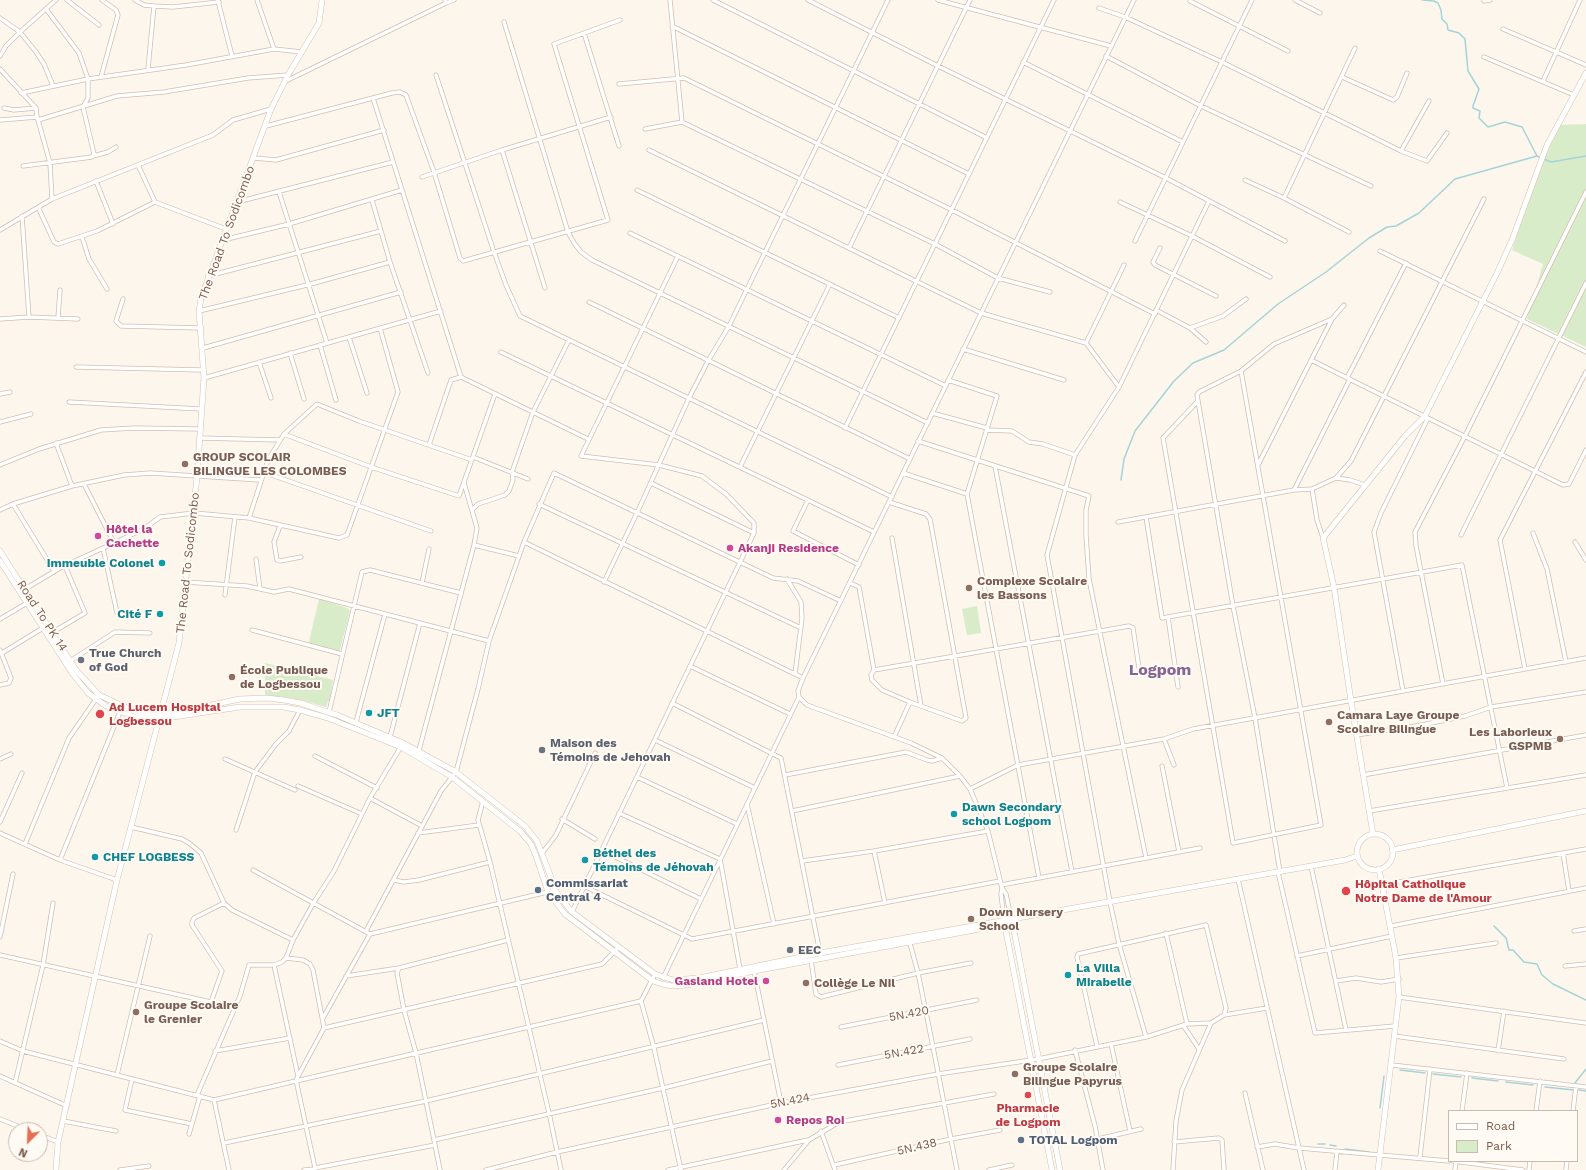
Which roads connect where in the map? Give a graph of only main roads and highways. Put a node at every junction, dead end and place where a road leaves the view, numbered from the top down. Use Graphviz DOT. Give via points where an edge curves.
graph roads {
  1 [pos="322,0"];
  2 [pos="1586,73"];
  3 [pos="0,551"];
  4 [pos="0,562"];
  5 [pos="146,717"];
  6 [pos="158,718"];
  7 [pos="402,745"];
  8 [pos="1586,811"];
  9 [pos="1373,834"];
  10 [pos="1392,850"];
  11 [pos="1357,856"];
  12 [pos="1379,869"];
  13 [pos="1013,920"];
  14 [pos="1005,922"];
  15 [pos="821,956"];
  16 [pos="56,1170"];
  17 [pos="1052,1170"];
  18 [pos="1060,1170"];
  19 [pos="1378,1170"];
  1 -- 6 [label="main road, The Road To Sodicombo" via="319,23 271,109 208,276 199,311 204,378 194,513 179,643"];
  2 -- 9 [label="main road" via="1547,145 1512,240 1426,417 1405,436 1323,538 1334,588"];
  3 -- 5 [label="main road, Road To PK 14" via="85,681 99,695"];
  4 -- 5 [label="main road, Road To PK 14" via="72,673 96,699 120,712"];
  5 -- 6 [label="main road"];
  6 -- 7 [label="main road" via="267,706 300,710"];
  6 -- 7 [label="main road" via="253,698 300,703 356,722"];
  6 -- 16 [label="main road, The Road To Sodicombo" via="117,880 58,1142"];
  7 -- 15 [label="main road" via="419,750 456,772 525,826 543,852 556,890 572,912 655,974 682,981"];
  7 -- 15 [label="main road" via="452,777 527,839 536,856 548,892 565,914 652,981 672,986 687,985"];
  8 -- 10 [label="main road"];
  9 -- 10 [label="main road" via="1386,838"];
  9 -- 11 [label="main road" via="1360,841"];
  10 -- 12 [label="main road" via="1389,862"];
  11 -- 12 [label="main road" via="1365,867"];
  11 -- 13 [label="main road"];
  12 -- 19 [label="main road" via="1391,926 1399,997"];
  13 -- 14 [label="main road"];
  13 -- 18 [label="main road"];
  14 -- 15 [label="main road"];
  14 -- 17 [label="main road"];
}
